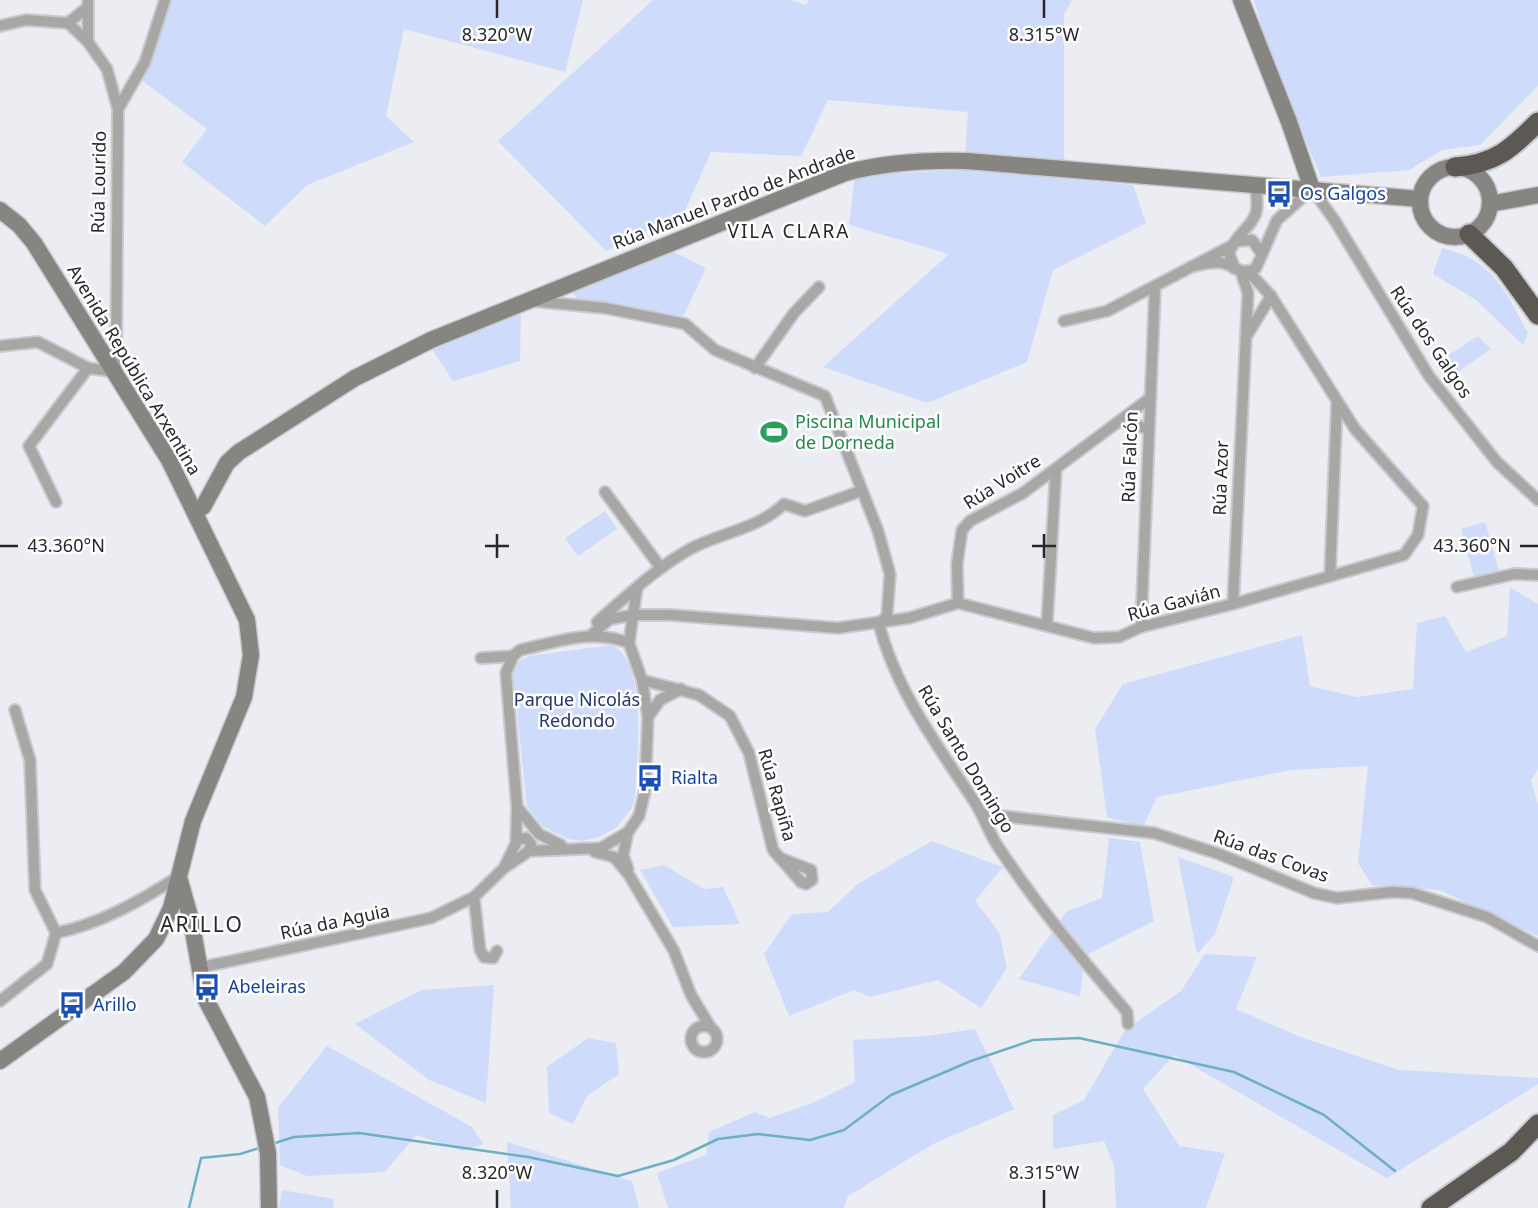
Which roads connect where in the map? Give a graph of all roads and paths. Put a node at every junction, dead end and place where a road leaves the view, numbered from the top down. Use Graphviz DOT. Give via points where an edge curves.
graph roads {
  1 [pos="165,0"];
  2 [pos="1241,0"];
  3 [pos="88,4"];
  4 [pos="68,23"];
  5 [pos="0,26"];
  6 [pos="88,42"];
  7 [pos="118,109"];
  8 [pos="1538,122"];
  9 [pos="1455,167"];
  10 [pos="1254,184"];
  11 [pos="1312,189"];
  12 [pos="1538,195"];
  13 [pos="1420,199"];
  14 [pos="1490,204"];
  15 [pos="0,210"];
  16 [pos="1469,234"];
  17 [pos="1235,243"];
  18 [pos="1261,259"];
  19 [pos="1194,266"];
  20 [pos="1242,271"];
  21 [pos="819,287"];
  22 [pos="1155,288"];
  23 [pos="1268,293"];
  24 [pos="526,300"];
  25 [pos="1538,315"];
  26 [pos="1255,319"];
  27 [pos="1064,321"];
  28 [pos="1288,325"];
  29 [pos="0,346"];
  30 [pos="1244,354"];
  31 [pos="88,368"];
  32 [pos="755,368"];
  33 [pos="116,372"];
  34 [pos="1150,398"];
  35 [pos="1337,402"];
  36 [pos="1121,422"];
  37 [pos="1149,430"];
  38 [pos="1056,469"];
  39 [pos="861,491"];
  40 [pos="605,492"];
  41 [pos="1538,500"];
  42 [pos="55,502"];
  43 [pos="205,511"];
  44 [pos="661,568"];
  45 [pos="1538,575"];
  46 [pos="1330,576"];
  47 [pos="637,587"];
  48 [pos="1457,587"];
  49 [pos="958,603"];
  50 [pos="1233,604"];
  51 [pos="633,615"];
  52 [pos="879,624"];
  53 [pos="1047,624"];
  54 [pos="1141,627"];
  55 [pos="585,637"];
  56 [pos="629,643"];
  57 [pos="513,656"];
  58 [pos="481,659"];
  59 [pos="642,680"];
  60 [pos="681,689"];
  61 [pos="15,710"];
  62 [pos="648,717"];
  63 [pos="517,807"];
  64 [pos="983,814"];
  65 [pos="628,832"];
  66 [pos="516,840"];
  67 [pos="577,850"];
  68 [pos="529,851"];
  69 [pos="780,858"];
  70 [pos="504,868"];
  71 [pos="629,874"];
  72 [pos="178,877"];
  73 [pos="474,897"];
  74 [pos="177,915"];
  75 [pos="56,933"];
  76 [pos="1538,946"];
  77 [pos="497,951"];
  78 [pos="198,968"];
  79 [pos="691,995"];
  80 [pos="0,1001"];
  81 [pos="1128,1024"];
  82 [pos="711,1028"];
  83 [pos="690,1039"];
  84 [pos="0,1061"];
  85 [pos="1538,1124"];
  86 [pos="269,1208"];
  87 [pos="1431,1208"];
  1 -- 7 [label="street" via="145,62"];
  2 -- 11 [label="street"];
  3 -- 4 [label="street"];
  3 -- 6 [label="street"];
  4 -- 5 [label="street" via="26,20"];
  4 -- 6 [label="street, Rúa Lourido"];
  6 -- 7 [label="street, Rúa Lourido" via="107,69"];
  7 -- 33 [label="street, Rúa Lourido"];
  8 -- 9 [label="highway" via="1495,159 1479,166"];
  9 -- 13 [label="street" via="1428,180"];
  9 -- 14 [label="street" via="1481,178"];
  10 -- 11 [label="street, Rúa Manuel Pardo de Andrade"];
  10 -- 17 [label="street" via="1258,210"];
  10 -- 24 [label="street, Rúa Manuel Pardo de Andrade" via="967,160 877,164"];
  11 -- 13 [label="street, Rúa Manuel Pardo de Andrade"];
  11 -- 18 [label="street" via="1277,220"];
  11 -- 41 [label="street, Rúa dos Galgos" via="1429,376 1497,461"];
  12 -- 14 [label="street"];
  13 -- 16 [label="street" via="1430,228 1449,237"];
  14 -- 16 [label="street" via="1484,222"];
  15 -- 33 [label="street, Avenida República Arxentina" via="34,243"];
  16 -- 25 [label="highway" via="1504,268"];
  17 -- 18 [label="street" via="1252,240"];
  17 -- 19 [label="street"];
  17 -- 20 [label="street, Rúa Azor" via="1229,259"];
  18 -- 20 [label="street"];
  18 -- 23 [label="street, Rúa Gavián"];
  19 -- 20 [label="street" via="1210,262"];
  19 -- 22 [label="street"];
  20 -- 23 [label="street, Rúa Gavián"];
  20 -- 30 [label="street, Rúa Azor" via="1248,293"];
  21 -- 32 [label="street"];
  22 -- 27 [label="street" via="1107,311"];
  22 -- 34 [label="street, Rúa Falcón"];
  23 -- 26 [label="street, Rúa Azor" via="1266,308"];
  23 -- 28 [label="street, Rúa Gavián"];
  24 -- 32 [label="street" via="605,307 684,324 715,350"];
  24 -- 43 [label="street, Rúa Manuel Pardo de Andrade" via="355,378 239,452 218,478"];
  26 -- 28 [label="street" via="1274,318"];
  26 -- 30 [label="street, Rúa Azor"];
  28 -- 35 [label="street, Rúa Gavián"];
  29 -- 31 [label="street" via="38,342"];
  30 -- 50 [label="street, Rúa Azor"];
  31 -- 33 [label="street"];
  31 -- 42 [label="street" via="29,446"];
  32 -- 39 [label="street" via="825,396"];
  33 -- 43 [label="street, Avenida República Arxentina"];
  34 -- 36 [label="street, Rúa Voitre"];
  34 -- 37 [label="street, Rúa Falcón"];
  35 -- 46 [label="street"];
  35 -- 46 [label="street, Rúa Gavián" via="1423,506 1418,536 1404,555"];
  36 -- 37 [label="street"];
  36 -- 38 [label="street, Rúa Voitre"];
  37 -- 54 [label="street, Rúa Falcón"];
  38 -- 49 [label="street, Rúa Voitre" via="962,530"];
  38 -- 53 [label="street"];
  39 -- 44 [label="street" via="805,512 784,504 760,522 693,548"];
  39 -- 52 [label="street" via="890,574 887,615"];
  40 -- 44 [label="street"];
  43 -- 72 [label="street, Avenida República Arxentina" via="247,620 251,655 244,697 190,830"];
  44 -- 47 [label="street"];
  45 -- 48 [label="street" via="1514,574"];
  46 -- 50 [label="street, Rúa Gavián"];
  47 -- 51 [label="street"];
  47 -- 55 [label="street"];
  49 -- 52 [label="street, Rúa Gavián"];
  49 -- 53 [label="street, Rúa Gavián"];
  50 -- 54 [label="street, Rúa Gavián"];
  51 -- 52 [label="street, Rúa Gavián" via="838,628"];
  51 -- 55 [label="street" via="610,620"];
  51 -- 56 [label="street"];
  52 -- 64 [label="street, Rúa Santo Domingo" via="886,651 915,711"];
  53 -- 54 [label="street, Rúa Gavián" via="1094,638 1119,637"];
  55 -- 56 [label="street" via="610,635"];
  55 -- 57 [label="street" via="520,650"];
  56 -- 59 [label="street"];
  57 -- 58 [label="street"];
  57 -- 63 [label="street, Rúa da Aguia" via="506,673"];
  59 -- 60 [label="street, Rúa Rapiña"];
  59 -- 62 [label="street"];
  60 -- 62 [label="street" via="660,700"];
  60 -- 69 [label="street, Rúa Rapiña" via="730,716 749,753 769,840"];
  61 -- 75 [label="street" via="30,760 35,890"];
  62 -- 65 [label="street" via="645,791 639,816"];
  63 -- 66 [label="street, Rúa da Aguia"];
  63 -- 67 [label="street" via="550,842"];
  64 -- 76 [label="street, Rúa das Covas" via="1154,833 1337,898 1412,893 1487,917"];
  64 -- 81 [label="street, Rúa Santo Domingo" via="997,845 1045,915 1127,1012"];
  65 -- 67 [label="street" via="601,848"];
  65 -- 71 [label="street" via="623,855"];
  66 -- 68 [label="street" via="526,838 531,844"];
  66 -- 70 [label="street, Rúa da Aguia"];
  67 -- 68 [label="street"];
  67 -- 71 [label="street" via="614,857"];
  68 -- 70 [label="street, Rúa da Aguia"];
  69 -- 69 [label="street, Rúa Rapiña" via="801,882 812,880 813,872 807,867"];
  70 -- 73 [label="street, Rúa da Aguia"];
  71 -- 79 [label="street" via="674,951"];
  72 -- 74 [label="street, Avenida República Arxentina"];
  72 -- 75 [label="street" via="113,914"];
  73 -- 77 [label="street" via="480,950 484,957 493,958"];
  73 -- 78 [label="street, Rúa da Aguia" via="455,909 406,926"];
  74 -- 78 [label="street, Avenida República Arxentina"];
  74 -- 84 [label="street" via="124,972"];
  75 -- 80 [label="street" via="47,964"];
  78 -- 86 [label="street, Avenida República Arxentina" via="205,998 257,1097 268,1153"];
  79 -- 82 [label="street"];
  79 -- 83 [label="street"];
  82 -- 83 [label="street" via="700,1027"];
  82 -- 83 [label="street" via="716,1042 708,1052 697,1051"];
  85 -- 87 [label="highway" via="1511,1152"];
}
